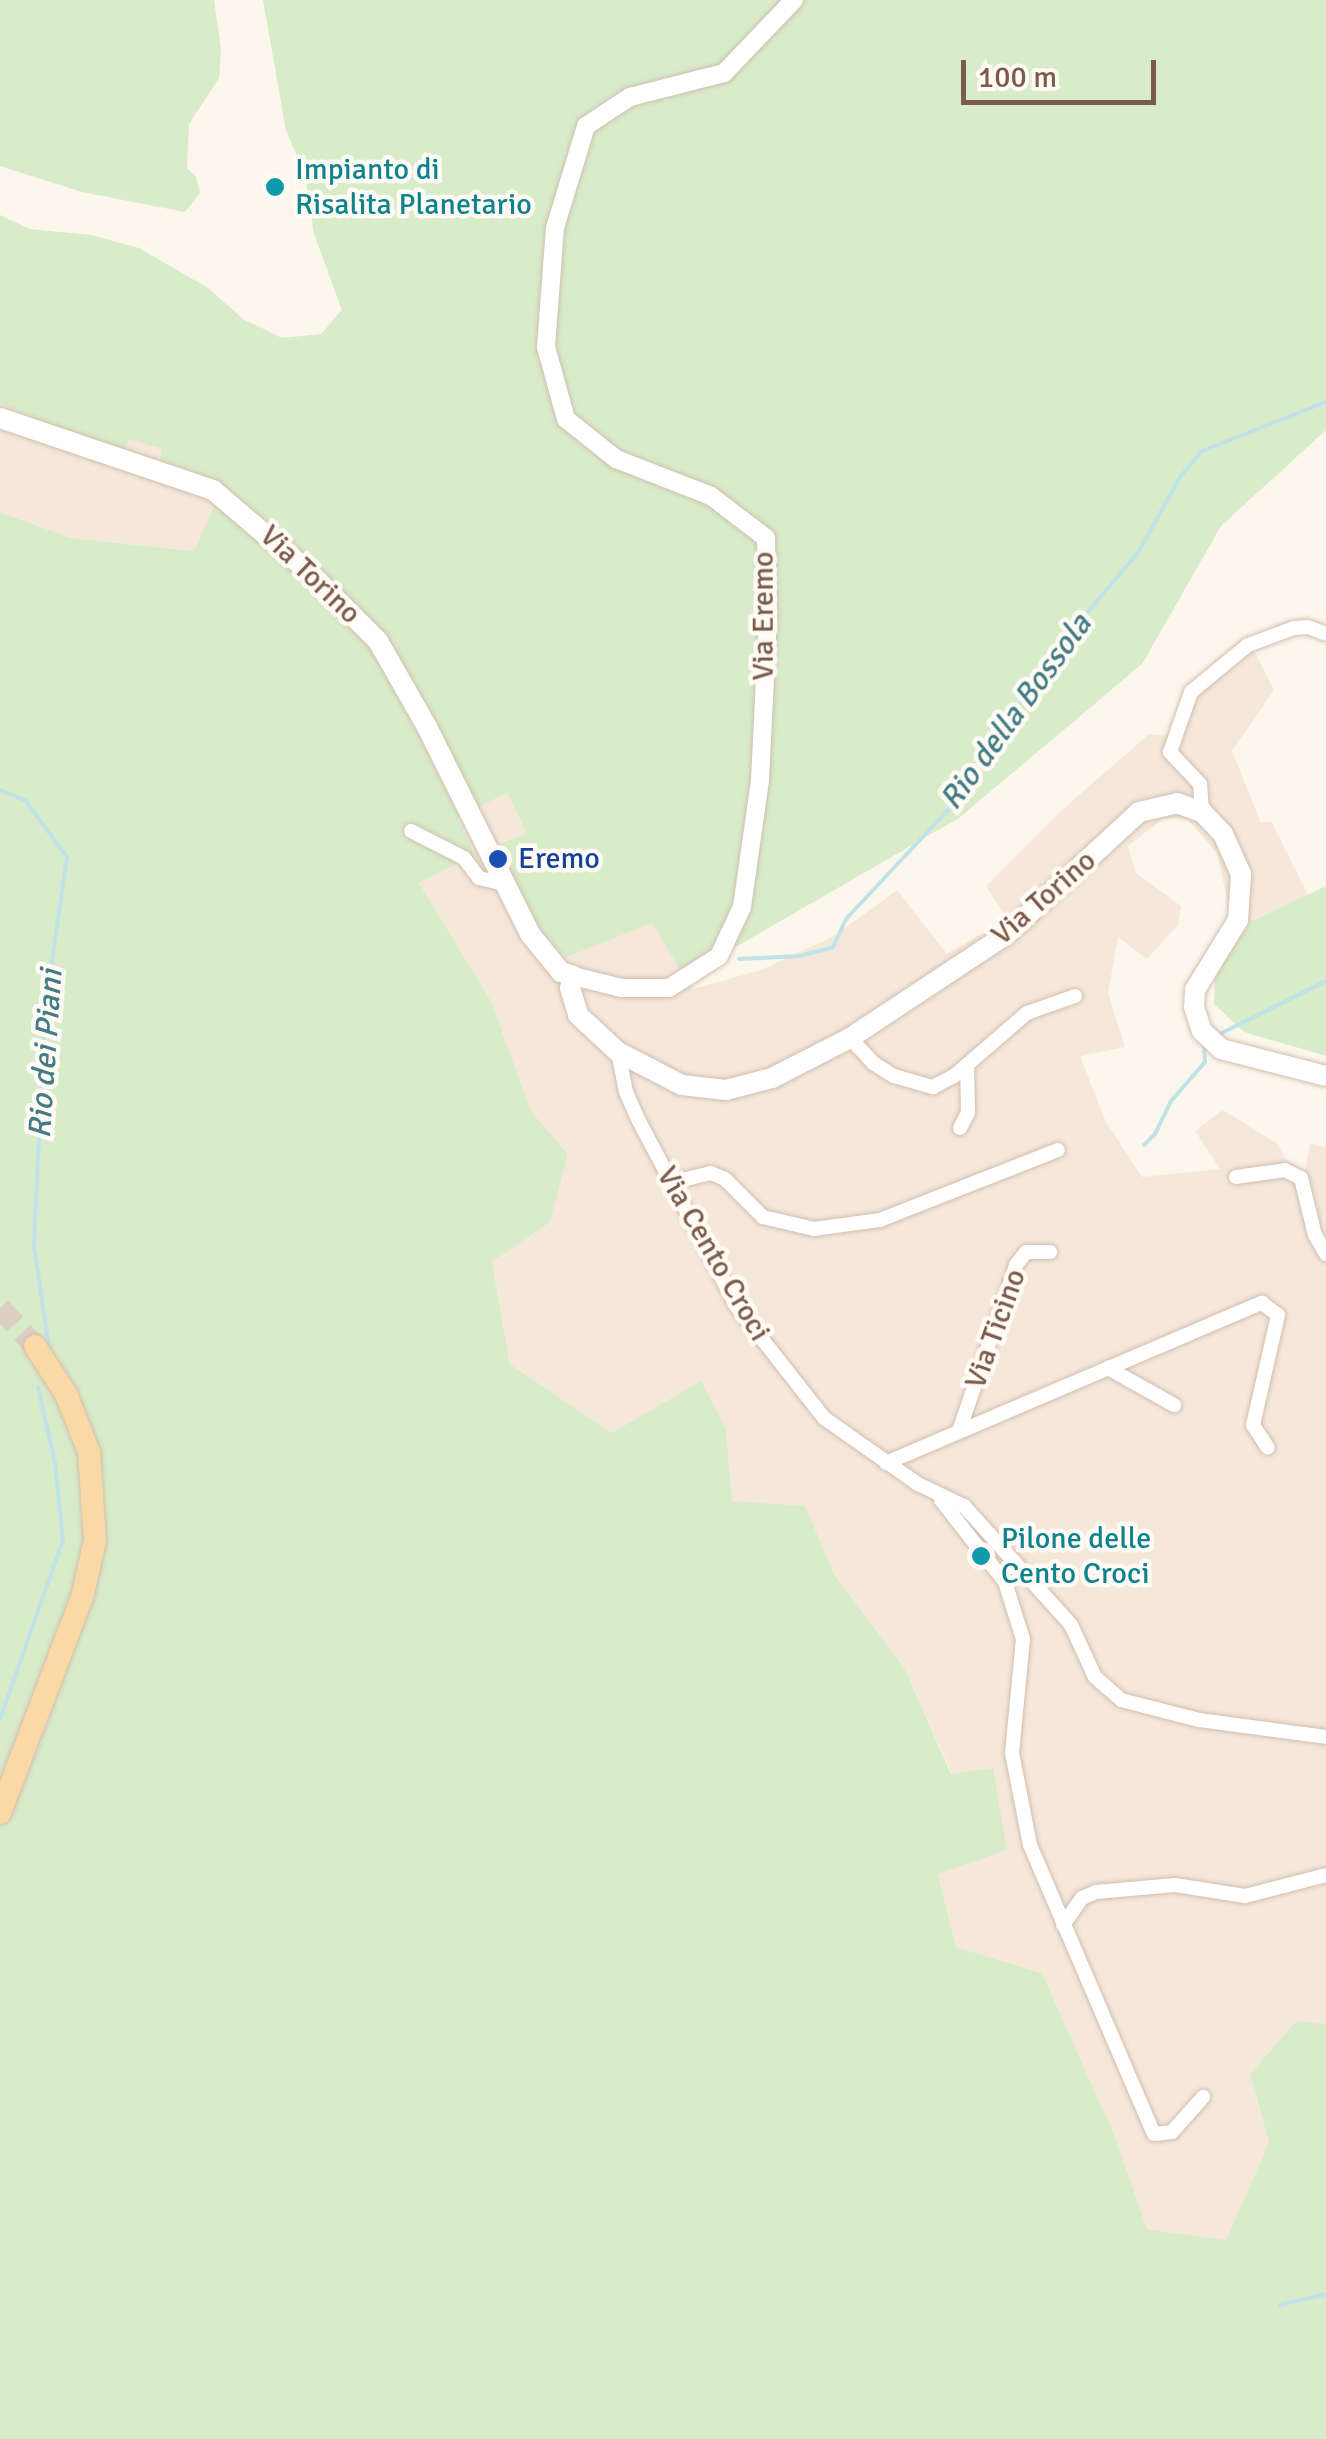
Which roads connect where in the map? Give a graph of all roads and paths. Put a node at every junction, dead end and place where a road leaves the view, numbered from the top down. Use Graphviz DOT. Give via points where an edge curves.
graph roads {
  1 [pos="794,0"];
  2 [pos="0,418"];
  3 [pos="1326,634"];
  4 [pos="1202,812"];
  5 [pos="411,830"];
  6 [pos="504,884"];
  7 [pos="568,979"];
  8 [pos="1074,996"];
  9 [pos="850,1038"];
  10 [pos="618,1052"];
  11 [pos="966,1065"];
  12 [pos="1326,1076"];
  13 [pos="960,1128"];
  14 [pos="1058,1150"];
  15 [pos="1236,1176"];
  16 [pos="670,1183"];
  17 [pos="1050,1252"];
  18 [pos="1326,1254"];
  19 [pos="35,1346"];
  20 [pos="1108,1368"];
  21 [pos="1174,1405"];
  22 [pos="960,1431"];
  23 [pos="1268,1448"];
  24 [pos="886,1462"];
  25 [pos="937,1496"];
  26 [pos="1325,1735"];
  27 [pos="0,1813"];
  28 [pos="1326,1876"];
  29 [pos="1063,1924"];
  30 [pos="1203,2097"];
  1 -- 7 [label="street, Via Eremo" via="724,72 630,97 586,126 554,228 546,347 566,418 616,459 711,496 766,538 768,615 760,780 742,907 719,956 669,988"];
  2 -- 6 [label="main road, Via Torino" via="213,490 294,558 378,641"];
  3 -- 4 [label="street" via="1294,628 1248,645 1191,692 1170,752 1200,784"];
  4 -- 9 [label="main road, Via Torino" via="1177,804 1139,812 1008,934"];
  4 -- 12 [label="main road" via="1234,853 1242,896 1232,934 1196,990 1202,1031 1221,1048"];
  5 -- 6 [label="street" via="464,858 480,878"];
  6 -- 7 [label="main road, Via Torino" via="530,934"];
  7 -- 10 [label="main road, Via Torino" via="578,1015"];
  8 -- 11 [label="street" via="1027,1014"];
  9 -- 10 [label="main road, Via Torino" via="772,1078 726,1090 682,1084"];
  9 -- 11 [label="street" via="873,1063 920,1086 933,1087"];
  10 -- 16 [label="street, Via Cento Croci" via="626,1092"];
  11 -- 13 [label="street" via="968,1112"];
  14 -- 16 [label="street" via="880,1220 814,1229 763,1217 710,1172"];
  15 -- 18 [label="street" via="1285,1170 1301,1178"];
  16 -- 24 [label="street, Via Cento Croci" via="752,1330 824,1418"];
  17 -- 22 [label="street, Via Ticino" via="1026,1252 1016,1265"];
  19 -- 27 [label="main road" via="66,1394 89,1452 95,1540 83,1594"];
  20 -- 21 [label="street"];
  20 -- 22 [label="street, Via Ticino"];
  20 -- 23 [label="street, Via Ticino" via="1262,1303 1278,1315 1253,1425"];
  22 -- 24 [label="street, Via Ticino"];
  24 -- 25 [label="street, Via Cento Croci"];
  25 -- 26 [label="street, Via Cento Croci" via="964,1506 992,1532 1071,1625 1095,1677 1121,1700 1199,1720"];
  25 -- 29 [label="street" via="1005,1582 1023,1639 1012,1753 1030,1846"];
  28 -- 29 [label="street" via="1245,1896 1174,1884 1096,1892 1082,1898"];
  29 -- 30 [label="street" via="1154,2134 1172,2132"];
}
